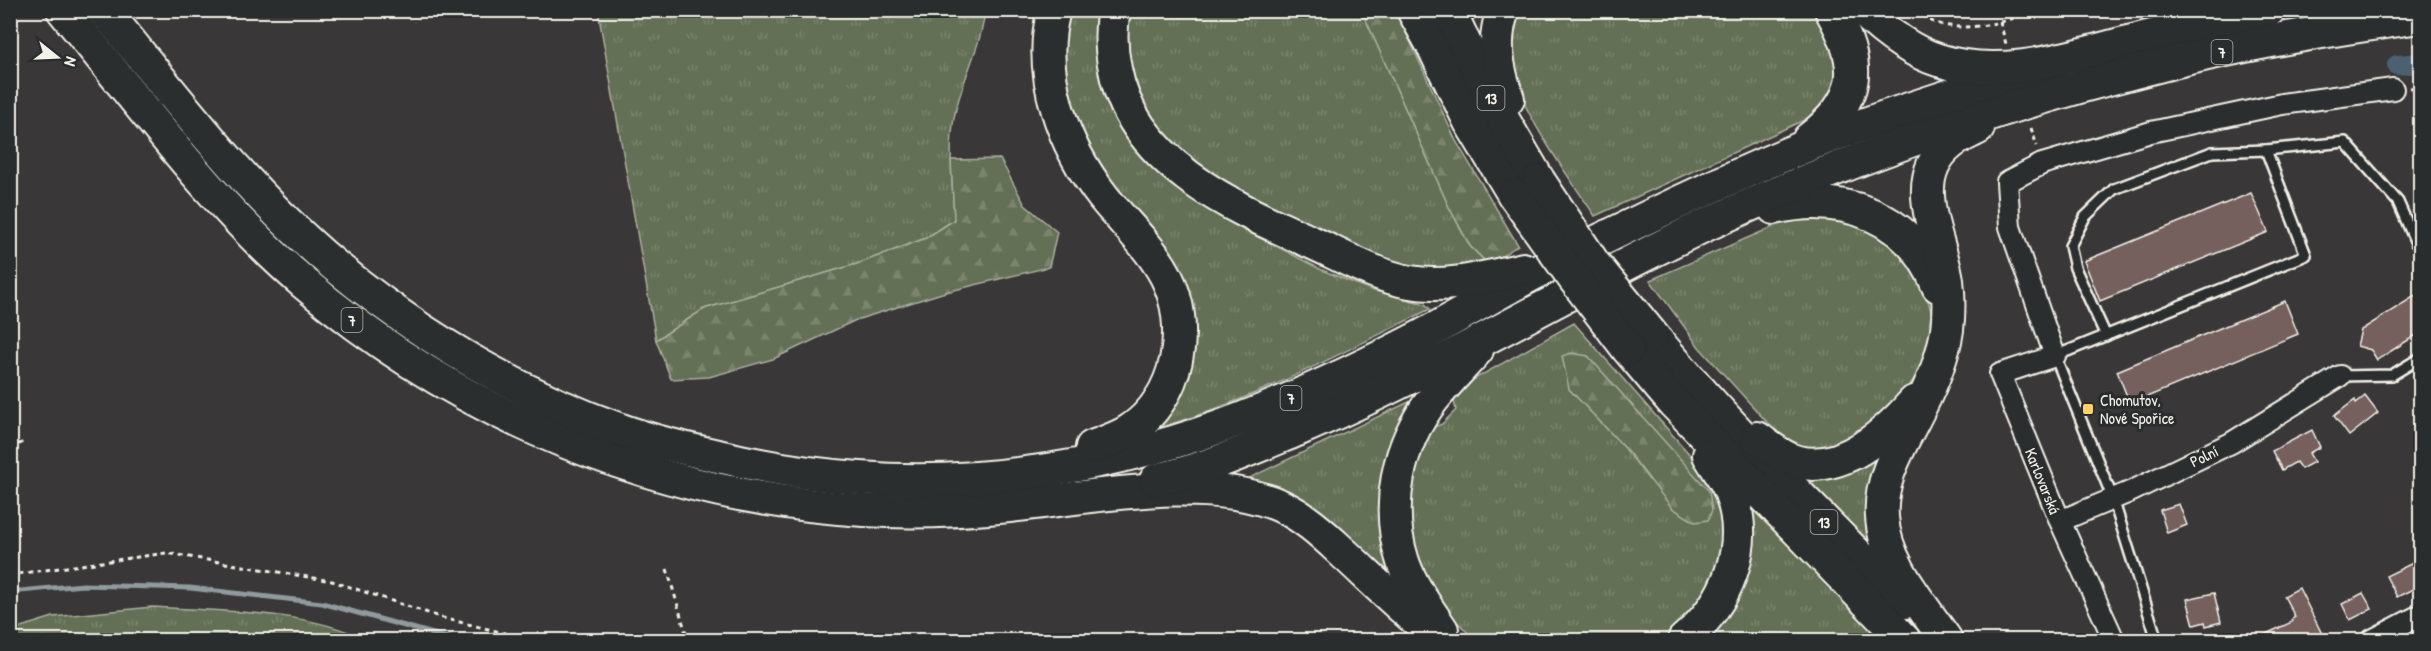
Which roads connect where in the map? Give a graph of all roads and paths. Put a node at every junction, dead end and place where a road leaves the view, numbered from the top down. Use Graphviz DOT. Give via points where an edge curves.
graph roads {
  1 [pos="63,10"];
  2 [pos="104,10"];
  3 [pos="1054,10"];
  4 [pos="1114,10"];
  5 [pos="1413,10"];
  6 [pos="1419,10"];
  7 [pos="1449,10"];
  8 [pos="1503,10"];
  9 [pos="1831,10"];
  10 [pos="1862,10"];
  11 [pos="1916,10"];
  12 [pos="2040,10"];
  13 [pos="2269,10"];
  14 [pos="2421,16"];
  15 [pos="2000,22"];
  16 [pos="1432,45"];
  17 [pos="2007,46"];
  18 [pos="2061,58"];
  19 [pos="2393,89"];
  20 [pos="2027,102"];
  21 [pos="2266,150"];
  22 [pos="1792,152"];
  23 [pos="1526,188"];
  24 [pos="1712,222"];
  25 [pos="2421,247"];
  26 [pos="1556,262"];
  27 [pos="1491,335"];
  28 [pos="2106,336"];
  29 [pos="1640,342"];
  30 [pos="1943,346"];
  31 [pos="2055,356"];
  32 [pos="2421,358"];
  33 [pos="2340,376"];
  34 [pos="1707,400"];
  35 [pos="1674,402"];
  36 [pos="24,442"];
  37 [pos="10,448"];
  38 [pos="1004,475"];
  39 [pos="1080,496"];
  40 [pos="2113,499"];
  41 [pos="2060,521"];
  42 [pos="667,569"];
  43 [pos="10,575"];
  44 [pos="2421,615"];
  45 [pos="533,640"];
  46 [pos="688,640"];
  47 [pos="1442,640"];
  48 [pos="1449,640"];
  49 [pos="1684,640"];
  50 [pos="1904,640"];
  51 [pos="1945,640"];
  52 [pos="2114,640"];
  53 [pos="2157,640"];
  54 [pos="2372,640"];
  1 -- 39 [label="highway, 7" via="186,160 244,225 303,282 418,366 545,434 610,459 696,484 798,505 932,512"];
  2 -- 38 [label="highway, 7" via="213,144 330,261 378,300 496,375 622,430 743,462 863,479"];
  3 -- 38 [label="highway" via="1048,58 1064,130 1102,196 1167,278 1178,313 1180,347 1175,368 1157,404 1131,430 1111,441"];
  4 -- 26 [label="highway" via="1112,57 1132,116 1167,159 1204,188 1255,217 1375,272 1412,283 1443,284"];
  5 -- 16 [label="highway"];
  6 -- 16 [label="highway, 13"];
  7 -- 23 [label="highway, 13" via="1491,99"];
  8 -- 23 [label="highway" via="1496,56"];
  9 -- 22 [label="highway" via="1852,61 1848,91 1830,123"];
  10 -- 18 [label="highway" via="1900,41 1938,60 2000,68"];
  11 -- 15 [label="path" via="1935,23 1965,27"];
  12 -- 15 [label="path"];
  13 -- 18 [label="highway, 7"];
  14 -- 20 [label="highway, 7" via="2148,68"];
  15 -- 17 [label="path"];
  16 -- 23 [label="highway, 13" via="1470,122"];
  18 -- 22 [label="highway, 7"];
  19 -- 31 [label="street" via="2282,105 2151,132 2042,164 2007,182 2010,226"];
  20 -- 24 [label="highway, 7" via="1933,132"];
  20 -- 30 [label="highway" via="1952,143 1929,175 1927,199 1947,280 1949,308"];
  21 -- 25 [label="lane" via="2345,142 2398,202"];
  21 -- 28 [label="lane" via="2306,255"];
  21 -- 28 [label="lane" via="2212,152 2114,189 2085,217 2070,246 2075,268"];
  22 -- 26 [label="highway, 7"];
  23 -- 29 [label="highway, 13, bridge" via="1594,264"];
  24 -- 27 [label="highway, 7"];
  24 -- 30 [label="highway" via="1813,201 1842,204 1869,213 1901,233 1925,261 1941,295"];
  26 -- 38 [label="highway, 7" via="1419,337 1321,385 1237,420 1155,447"];
  27 -- 39 [label="highway, 7" via="1337,413 1253,449 1169,477"];
  27 -- 48 [label="highway" via="1433,399 1416,425 1403,454 1396,484 1395,528 1404,564"];
  28 -- 31 [label="lane"];
  29 -- 34 [label="highway, 13"];
  29 -- 35 [label="highway, 13"];
  30 -- 34 [label="highway" via="1921,394 1890,426 1851,454 1823,464 1796,462 1776,452"];
  30 -- 51 [label="highway" via="1918,411 1888,472 1881,505 1884,534 1895,565"];
  31 -- 40 [label="lane"];
  31 -- 41 [label="street, Karlovarská" via="2000,374"];
  32 -- 33 [label="lane" via="2392,375"];
  33 -- 40 [label="street, Polní" via="2231,443"];
  34 -- 51 [label="highway, 13" via="1781,479"];
  35 -- 49 [label="highway" via="1730,491 1738,523 1736,556 1728,584 1702,625"];
  35 -- 50 [label="highway, 13"];
  36 -- 37 [label="path"];
  39 -- 47 [label="highway" via="1204,490 1281,506 1313,525"];
  40 -- 41 [label="street, Polní"];
  40 -- 53 [label="lane"];
  41 -- 52 [label="street, Karlovarská"];
  42 -- 46 [label="path"];
  43 -- 45 [label="path" via="166,553 332,581 442,618"];
  44 -- 54 [label="street"];
}
